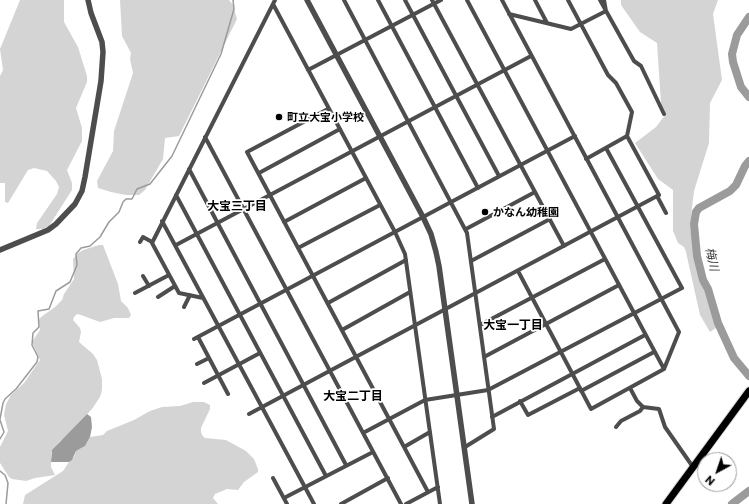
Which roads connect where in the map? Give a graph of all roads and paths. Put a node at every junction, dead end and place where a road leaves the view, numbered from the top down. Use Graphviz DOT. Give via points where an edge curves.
graph roads {
  1 [pos="88,0"];
  2 [pos="307,0"];
  3 [pos="344,0"];
  4 [pos="378,0"];
  5 [pos="406,0"];
  6 [pos="441,0"];
  7 [pos="467,0"];
  8 [pos="502,0"];
  9 [pos="535,0"];
  10 [pos="568,0"];
  11 [pos="600,0"];
  12 [pos="604,0"];
  13 [pos="274,2"];
  14 [pos="433,2"];
  15 [pos="606,11"];
  16 [pos="510,14"];
  17 [pos="413,15"];
  18 [pos="547,23"];
  19 [pos="580,23"];
  20 [pos="392,26"];
  21 [pos="365,40"];
  22 [pos="337,55"];
  23 [pos="532,56"];
  24 [pos="308,70"];
  25 [pos="504,70"];
  26 [pos="478,85"];
  27 [pos="456,96"];
  28 [pos="435,107"];
  29 [pos="328,109"];
  30 [pos="664,114"];
  31 [pos="408,122"];
  32 [pos="340,129"];
  33 [pos="380,136"];
  34 [pos="575,136"];
  35 [pos="627,136"];
  36 [pos="205,137"];
  37 [pos="606,148"];
  38 [pos="547,151"];
  39 [pos="352,152"];
  40 [pos="586,159"];
  41 [pos="520,165"];
  42 [pos="189,169"];
  43 [pos="259,173"];
  44 [pos="499,176"];
  45 [pos="366,178"];
  46 [pos="478,188"];
  47 [pos="535,192"];
  48 [pos="176,195"];
  49 [pos="270,195"];
  50 [pos="657,196"];
  51 [pos="451,202"];
  52 [pos="380,206"];
  53 [pos="638,206"];
  54 [pos="244,209"];
  55 [pos="666,213"];
  56 [pos="423,217"];
  57 [pos="617,218"];
  58 [pos="550,219"];
  59 [pos="162,221"];
  60 [pos="284,222"];
  61 [pos="217,223"];
  62 [pos="466,229"];
  63 [pos="395,232"];
  64 [pos="590,232"];
  65 [pos="196,234"];
  66 [pos="140,242"];
  67 [pos="152,242"];
  68 [pos="176,245"];
  69 [pos="564,246"];
  70 [pos="298,248"];
  71 [pos="0,250"];
  72 [pos="605,259"];
  73 [pos="406,260"];
  74 [pos="471,261"];
  75 [pos="518,271"];
  76 [pos="169,275"];
  77 [pos="143,276"];
  78 [pos="313,276"];
  79 [pos="619,285"];
  80 [pos="149,286"];
  81 [pos="175,286"];
  82 [pos="287,290"];
  83 [pos="410,292"];
  84 [pos="135,293"];
  85 [pos="475,293"];
  86 [pos="190,295"];
  87 [pos="158,296"];
  88 [pos="204,298"];
  89 [pos="532,298"];
  90 [pos="661,299"];
  91 [pos="260,303"];
  92 [pos="328,303"];
  93 [pos="184,307"];
  94 [pos="445,309"];
  95 [pos="634,313"];
  96 [pos="239,314"];
  97 [pos="546,324"];
  98 [pos="415,325"];
  99 [pos="480,325"];
  100 [pos="218,326"];
  101 [pos="342,330"];
  102 [pos="645,335"];
  103 [pos="561,352"];
  104 [pos="654,352"];
  105 [pos="260,353"];
  106 [pos="356,356"];
  107 [pos="484,357"];
  108 [pos="209,358"];
  109 [pos="198,364"];
  110 [pos="239,364"];
  111 [pos="330,370"];
  112 [pos="664,370"];
  113 [pos="572,373"];
  114 [pos="218,376"];
  115 [pos="204,383"];
  116 [pos="304,384"];
  117 [pos="630,388"];
  118 [pos="580,389"];
  119 [pos="488,390"];
  120 [pos="749,392"];
  121 [pos="228,394"];
  122 [pos="283,395"];
  123 [pos="458,396"];
  124 [pos="426,400"];
  125 [pos="520,401"];
  126 [pos="262,406"];
  127 [pos="643,407"];
  128 [pos="249,414"];
  129 [pos="492,417"];
  130 [pos="390,420"];
  131 [pos="616,428"];
  132 [pos="430,432"];
  133 [pos="363,433"];
  134 [pos="404,447"];
  135 [pos="465,447"];
  136 [pos="373,452"];
  137 [pos="346,466"];
  138 [pos="693,467"];
  139 [pos="326,476"];
  140 [pos="273,478"];
  141 [pos="388,478"];
  142 [pos="305,487"];
  143 [pos="438,487"];
  144 [pos="428,492"];
  145 [pos="284,498"];
  146 [pos="287,504"];
  147 [pos="314,504"];
  148 [pos="341,504"];
  149 [pos="401,504"];
  150 [pos="406,504"];
  151 [pos="440,504"];
  152 [pos="472,504"];
  153 [pos="666,504"];
  1 -- 71 [label="street" via="103,52 82,191 74,204 48,230"];
  2 -- 22 [label="street"];
  3 -- 21 [label="street"];
  4 -- 20 [label="street"];
  5 -- 17 [label="street"];
  6 -- 14 [label="street"];
  7 -- 25 [label="street"];
  8 -- 16 [label="street"];
  9 -- 18 [label="street"];
  10 -- 19 [label="street"];
  11 -- 15 [label="street"];
  12 -- 15 [label="street"];
  13 -- 24 [label="street"];
  13 -- 36 [label="street"];
  14 -- 17 [label="street"];
  14 -- 26 [label="street"];
  15 -- 19 [label="street"];
  15 -- 30 [label="street" via="634,61 641,66"];
  16 -- 18 [label="street"];
  16 -- 23 [label="street"];
  17 -- 20 [label="street"];
  17 -- 27 [label="street"];
  18 -- 19 [label="street" via="571,29"];
  19 -- 35 [label="street" via="608,75 616,83 632,112"];
  20 -- 21 [label="street"];
  20 -- 28 [label="street"];
  21 -- 22 [label="street"];
  21 -- 31 [label="street"];
  22 -- 24 [label="street"];
  22 -- 33 [label="street"];
  23 -- 25 [label="street"];
  23 -- 34 [label="street"];
  24 -- 29 [label="street"];
  25 -- 26 [label="street"];
  25 -- 38 [label="street"];
  26 -- 27 [label="street"];
  26 -- 41 [label="street"];
  27 -- 28 [label="street"];
  27 -- 44 [label="street"];
  28 -- 31 [label="street"];
  28 -- 46 [label="street"];
  29 -- 32 [label="street"];
  29 -- 43 [label="street" via="247,152"];
  31 -- 33 [label="street"];
  31 -- 51 [label="street"];
  32 -- 39 [label="street"];
  32 -- 43 [label="street"];
  33 -- 39 [label="street"];
  33 -- 56 [label="street"];
  34 -- 38 [label="street"];
  34 -- 40 [label="street"];
  35 -- 37 [label="street"];
  35 -- 50 [label="street" via="659,195"];
  36 -- 42 [label="street"];
  36 -- 54 [label="street"];
  37 -- 40 [label="street"];
  37 -- 53 [label="street"];
  38 -- 41 [label="street"];
  38 -- 64 [label="street"];
  39 -- 45 [label="street"];
  39 -- 49 [label="street"];
  40 -- 57 [label="street"];
  41 -- 44 [label="street"];
  41 -- 47 [label="street"];
  42 -- 48 [label="street"];
  42 -- 61 [label="street"];
  43 -- 49 [label="street"];
  44 -- 46 [label="street"];
  45 -- 52 [label="street"];
  45 -- 60 [label="street"];
  46 -- 51 [label="street"];
  47 -- 58 [label="street"];
  47 -- 62 [label="street"];
  48 -- 59 [label="street"];
  48 -- 65 [label="street"];
  49 -- 54 [label="street"];
  49 -- 60 [label="street"];
  50 -- 53 [label="street"];
  50 -- 55 [label="street"];
  51 -- 56 [label="street"];
  51 -- 62 [label="street"];
  52 -- 63 [label="street"];
  52 -- 70 [label="street"];
  53 -- 57 [label="street"];
  53 -- 90 [label="street" via="682,288"];
  54 -- 61 [label="street"];
  54 -- 82 [label="street"];
  56 -- 63 [label="street"];
  56 -- 94 [label="street" via="436,252"];
  57 -- 64 [label="street"];
  57 -- 90 [label="street"];
  58 -- 69 [label="street"];
  58 -- 74 [label="street"];
  59 -- 67 [label="street"];
  59 -- 68 [label="street"];
  60 -- 70 [label="street"];
  61 -- 65 [label="street"];
  61 -- 91 [label="street"];
  62 -- 74 [label="street"];
  63 -- 73 [label="street"];
  63 -- 78 [label="street"];
  64 -- 69 [label="street"];
  64 -- 72 [label="street"];
  65 -- 68 [label="street"];
  65 -- 96 [label="street"];
  66 -- 67 [label="street" via="143,237"];
  67 -- 76 [label="street"];
  68 -- 88 [label="street"];
  69 -- 75 [label="street"];
  70 -- 78 [label="street"];
  72 -- 79 [label="street"];
  72 -- 89 [label="street"];
  73 -- 83 [label="street"];
  73 -- 92 [label="street"];
  74 -- 85 [label="street"];
  75 -- 85 [label="street"];
  75 -- 89 [label="street"];
  76 -- 80 [label="street"];
  76 -- 81 [label="street"];
  77 -- 80 [label="street"];
  78 -- 82 [label="street"];
  78 -- 92 [label="street"];
  79 -- 95 [label="street"];
  79 -- 97 [label="street"];
  80 -- 84 [label="street"];
  81 -- 86 [label="street" via="179,293"];
  81 -- 87 [label="street"];
  82 -- 91 [label="street"];
  82 -- 111 [label="street"];
  83 -- 98 [label="street"];
  83 -- 101 [label="street"];
  85 -- 94 [label="street"];
  85 -- 99 [label="street"];
  86 -- 88 [label="street"];
  86 -- 93 [label="street"];
  88 -- 100 [label="street"];
  89 -- 97 [label="street"];
  89 -- 99 [label="street"];
  90 -- 95 [label="street"];
  90 -- 112 [label="street" via="679,332"];
  91 -- 96 [label="street"];
  91 -- 116 [label="street"];
  92 -- 101 [label="street"];
  94 -- 98 [label="street"];
  94 -- 123 [label="street"];
  95 -- 102 [label="street"];
  95 -- 103 [label="street"];
  96 -- 100 [label="street"];
  96 -- 105 [label="street"];
  97 -- 103 [label="street"];
  97 -- 107 [label="street"];
  98 -- 106 [label="street"];
  98 -- 124 [label="street"];
  99 -- 107 [label="street"];
  100 -- 108 [label="street" via="196,338"];
  100 -- 110 [label="street"];
  101 -- 106 [label="street"];
  102 -- 104 [label="street"];
  102 -- 113 [label="street"];
  103 -- 113 [label="street"];
  103 -- 119 [label="street"];
  104 -- 112 [label="street"];
  104 -- 118 [label="street"];
  105 -- 110 [label="street"];
  105 -- 122 [label="street"];
  106 -- 111 [label="street"];
  106 -- 130 [label="street"];
  107 -- 119 [label="street"];
  108 -- 109 [label="street"];
  108 -- 114 [label="street"];
  110 -- 114 [label="street"];
  110 -- 126 [label="street"];
  111 -- 116 [label="street"];
  111 -- 133 [label="street"];
  112 -- 117 [label="street"];
  113 -- 118 [label="street"];
  113 -- 125 [label="street"];
  114 -- 115 [label="street"];
  114 -- 121 [label="street"];
  116 -- 122 [label="street"];
  116 -- 137 [label="street"];
  117 -- 118 [label="street" via="591,409"];
  117 -- 127 [label="street"];
  118 -- 125 [label="street" via="528,415"];
  119 -- 123 [label="street"];
  119 -- 129 [label="street"];
  120 -- 138 [label="main road"];
  122 -- 126 [label="street"];
  122 -- 139 [label="street"];
  123 -- 124 [label="street"];
  123 -- 135 [label="street"];
  124 -- 130 [label="street"];
  124 -- 132 [label="street"];
  125 -- 129 [label="street"];
  126 -- 128 [label="street"];
  126 -- 142 [label="street"];
  127 -- 131 [label="street" via="621,421"];
  127 -- 138 [label="street" via="659,409 665,427"];
  129 -- 135 [label="street" via="494,429"];
  130 -- 133 [label="street"];
  130 -- 134 [label="street"];
  132 -- 134 [label="street"];
  132 -- 143 [label="street"];
  133 -- 136 [label="street"];
  134 -- 144 [label="street"];
  135 -- 152 [label="street"];
  136 -- 137 [label="street"];
  136 -- 141 [label="street"];
  137 -- 139 [label="street"];
  138 -- 153 [label="main road"];
  139 -- 142 [label="street"];
  140 -- 145 [label="street"];
  141 -- 148 [label="street"];
  141 -- 149 [label="street"];
  142 -- 145 [label="street"];
  142 -- 147 [label="street"];
  143 -- 144 [label="street"];
  143 -- 151 [label="street"];
  144 -- 150 [label="street"];
  145 -- 146 [label="street"];
}
